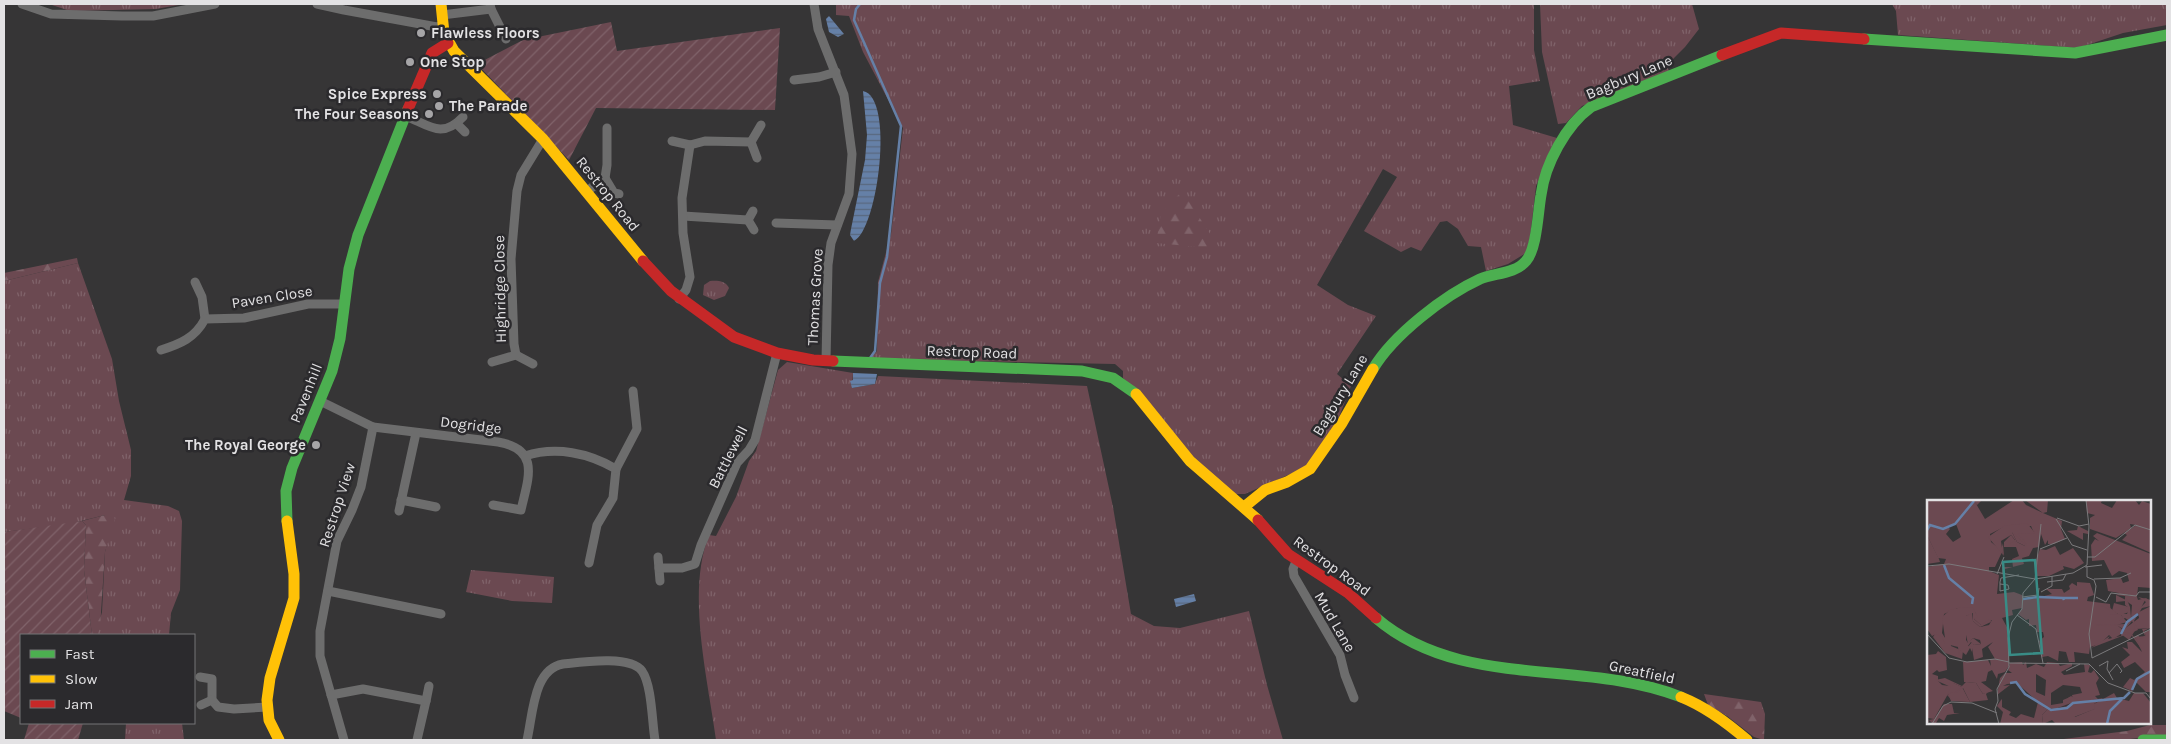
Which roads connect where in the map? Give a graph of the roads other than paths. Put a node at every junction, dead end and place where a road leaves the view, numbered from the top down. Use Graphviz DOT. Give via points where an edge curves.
graph roads {
  1 [pos="22,4"];
  2 [pos="215,4"];
  3 [pos="317,4"];
  4 [pos="814,4"];
  5 [pos="490,6"];
  6 [pos="442,15"];
  7 [pos="2167,35"];
  8 [pos="506,39"];
  9 [pos="448,42"];
  10 [pos="836,72"];
  11 [pos="794,80"];
  12 [pos="406,116"];
  13 [pos="761,125"];
  14 [pos="607,128"];
  15 [pos="466,132"];
  16 [pos="543,139"];
  17 [pos="672,141"];
  18 [pos="751,142"];
  19 [pos="690,144"];
  20 [pos="757,158"];
  21 [pos="605,178"];
  22 [pos="587,191"];
  23 [pos="619,194"];
  24 [pos="753,212"];
  25 [pos="683,216"];
  26 [pos="748,220"];
  27 [pos="776,223"];
  28 [pos="837,225"];
  29 [pos="754,230"];
  30 [pos="195,282"];
  31 [pos="679,298"];
  32 [pos="344,304"];
  33 [pos="205,319"];
  34 [pos="161,350"];
  35 [pos="778,353"];
  36 [pos="516,355"];
  37 [pos="826,361"];
  38 [pos="492,362"];
  39 [pos="533,364"];
  40 [pos="633,391"];
  41 [pos="645,400"];
  42 [pos="320,402"];
  43 [pos="635,403"];
  44 [pos="373,427"];
  45 [pos="416,433"];
  46 [pos="525,456"];
  47 [pos="616,469"];
  48 [pos="402,500"];
  49 [pos="493,505"];
  50 [pos="1244,507"];
  51 [pos="436,508"];
  52 [pos="399,511"];
  53 [pos="592,557"];
  54 [pos="658,557"];
  55 [pos="1296,561"];
  56 [pos="659,568"];
  57 [pos="660,581"];
  58 [pos="328,591"];
  59 [pos="442,614"];
  60 [pos="1517,670"];
  61 [pos="200,677"];
  62 [pos="429,686"];
  63 [pos="331,695"];
  64 [pos="1354,698"];
  65 [pos="212,700"];
  66 [pos="426,701"];
  67 [pos="201,705"];
  68 [pos="267,707"];
  69 [pos="279,740"];
  70 [pos="344,740"];
  71 [pos="416,740"];
  72 [pos="527,740"];
  73 [pos="655,740"];
  74 [pos="1747,740"];
  75 [pos="2143,740"];
  76 [pos="2167,740"];
  1 -- 2 [label="street" via="51,14 153,16"];
  3 -- 6 [label="street" via="437,27"];
  4 -- 10 [label="street, Thomas Grove" via="818,29"];
  5 -- 6 [label="street"];
  5 -- 8 [label="street"];
  6 -- 9 [label="street"];
  7 -- 50 [label="street, Bagbury Lane" via="2075,53 1781,33 1591,107 1564,137 1549,167 1541,194 1535,239 1527,261 1515,269 1483,278 1458,290 1405,332 1378,360 1342,423 1310,469 1265,490"];
  9 -- 12 [label="street, Pavenhill" via="430,56"];
  9 -- 16 [label="street, Restrop Road"];
  10 -- 11 [label="street"];
  10 -- 28 [label="street, Thomas Grove" via="846,102 852,154 849,194"];
  12 -- 15 [label="street" via="442,130 450,129 460,120"];
  12 -- 32 [label="street, Pavenhill" via="358,235"];
  13 -- 18 [label="street"];
  14 -- 21 [label="street"];
  16 -- 22 [label="street, Restrop Road"];
  16 -- 36 [label="street, Highridge Close" via="521,175 517,191 511,260"];
  17 -- 19 [label="street"];
  18 -- 19 [label="street" via="705,141"];
  18 -- 20 [label="street"];
  19 -- 25 [label="street" via="682,191"];
  21 -- 22 [label="street"];
  21 -- 23 [label="street" via="614,193"];
  22 -- 31 [label="street, Restrop Road" via="647,267"];
  24 -- 26 [label="street"];
  25 -- 26 [label="street"];
  25 -- 31 [label="street" via="690,277"];
  26 -- 29 [label="street"];
  27 -- 28 [label="street"];
  28 -- 37 [label="street, Thomas Grove" via="828,265"];
  30 -- 33 [label="street" via="202,296"];
  31 -- 35 [label="street, Restrop Road" via="734,337"];
  32 -- 33 [label="street, Paven Close" via="308,304 244,318"];
  32 -- 42 [label="street, Pavenhill" via="337,355"];
  33 -- 34 [label="street" via="184,342"];
  35 -- 37 [label="street, Restrop Road"];
  35 -- 56 [label="street, Battlewell" via="755,440 737,463 697,561 682,568"];
  36 -- 38 [label="street, Highridge Close"];
  36 -- 39 [label="street, Highridge Close"];
  37 -- 50 [label="street, Restrop Road" via="1082,371 1111,377 1136,393 1189,461"];
  40 -- 43 [label="street"];
  41 -- 43 [label="street"];
  42 -- 44 [label="street"];
  42 -- 68 [label="street, Pavenhill" via="292,468 286,491 294,591 270,678"];
  43 -- 47 [label="street" via="638,428"];
  44 -- 45 [label="street, Dogridge"];
  44 -- 58 [label="street, Restrop View" via="360,488 337,541"];
  45 -- 46 [label="street, Dogridge" via="506,443 517,447"];
  45 -- 48 [label="street"];
  46 -- 47 [label="street" via="540,452 574,453"];
  46 -- 49 [label="street" via="528,474 521,510"];
  47 -- 53 [label="street" via="613,498 597,525"];
  48 -- 51 [label="street"];
  48 -- 52 [label="street"];
  50 -- 55 [label="street, Restrop Road"];
  54 -- 56 [label="street"];
  55 -- 60 [label="street, Restrop Road" via="1348,594 1400,635 1442,654"];
  55 -- 64 [label="street, Mud Lane" via="1294,576 1340,655"];
  56 -- 57 [label="street"];
  58 -- 59 [label="street"];
  58 -- 63 [label="street, Restrop View" via="319,648"];
  60 -- 74 [label="street, Greatfield" via="1597,678 1670,692 1713,712"];
  61 -- 65 [label="street" via="212,679"];
  62 -- 66 [label="street"];
  63 -- 66 [label="street" via="363,689"];
  63 -- 70 [label="street, Restrop View"];
  65 -- 67 [label="street"];
  65 -- 68 [label="street" via="224,708"];
  66 -- 71 [label="street"];
  68 -- 69 [label="street, Pavenhill" via="269,720"];
  72 -- 73 [label="street" via="538,688 547,671 563,664 622,661 637,666 645,678"];
  75 -- 76 [label="street"];
}
